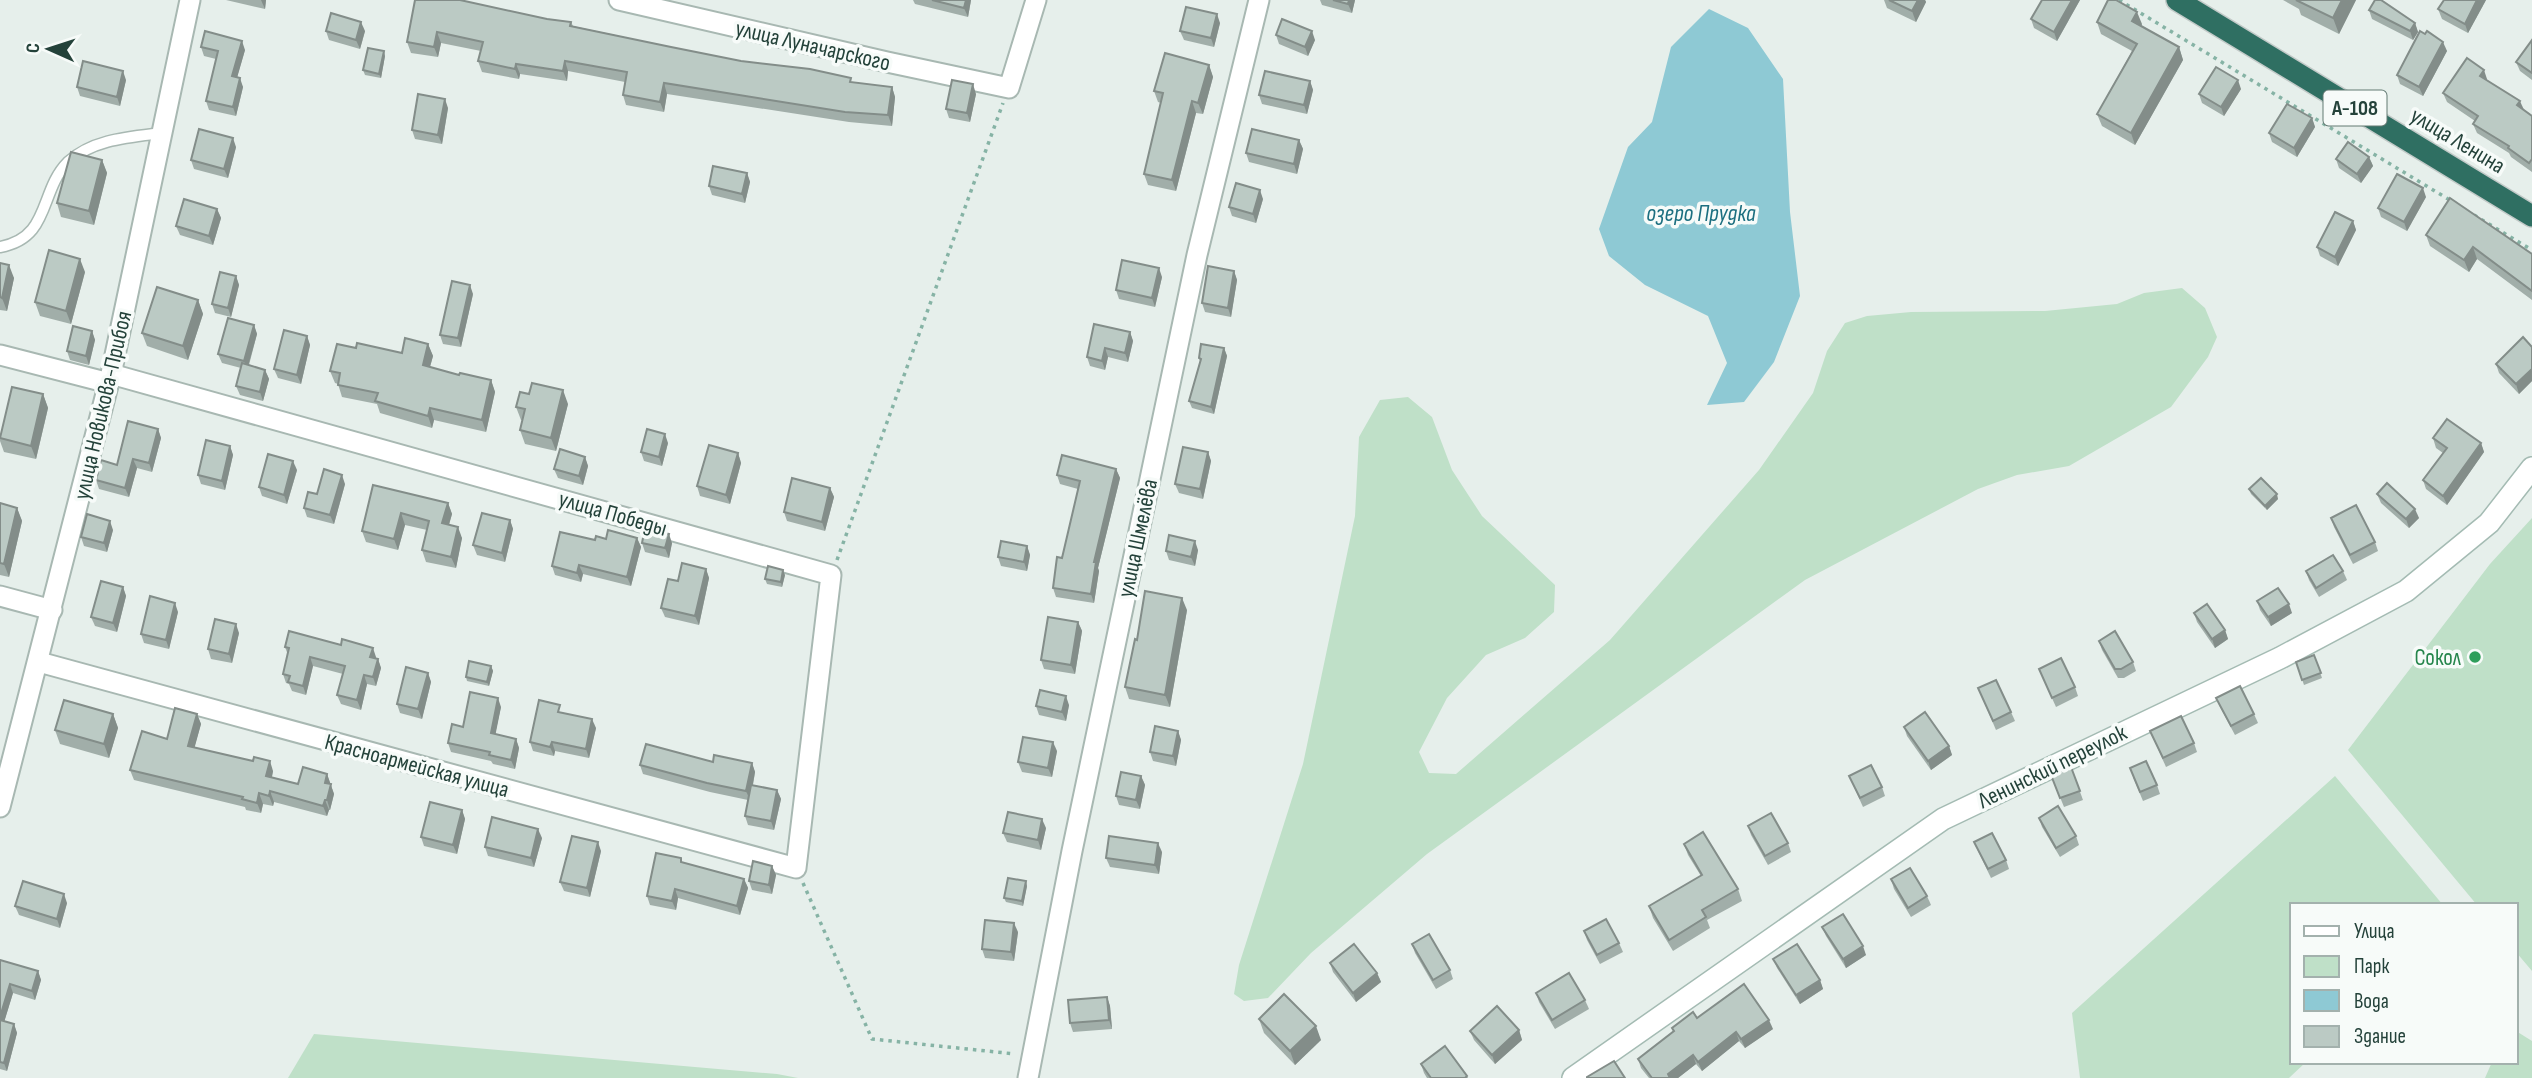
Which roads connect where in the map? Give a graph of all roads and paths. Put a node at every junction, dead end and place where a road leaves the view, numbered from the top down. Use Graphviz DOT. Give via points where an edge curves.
graph roads {
  1 [pos="190,0"];
  2 [pos="619,0"];
  3 [pos="1036,0"];
  4 [pos="1259,0"];
  5 [pos="2119,0"];
  6 [pos="2177,0"];
  7 [pos="1009,88"];
  8 [pos="162,134"];
  9 [pos="2454,202"];
  10 [pos="2465,209"];
  11 [pos="2532,216"];
  12 [pos="0,247"];
  13 [pos="2532,250"];
  14 [pos="0,355"];
  15 [pos="110,378"];
  16 [pos="2532,468"];
  17 [pos="831,575"];
  18 [pos="0,596"];
  19 [pos="52,610"];
  20 [pos="39,662"];
  21 [pos="0,807"];
  22 [pos="796,868"];
  23 [pos="1031,1056"];
  24 [pos="1028,1078"];
  25 [pos="1573,1078"];
  1 -- 8 [label="street, улица Новикова-Прибоя"];
  2 -- 7 [label="street, улица Луначарского"];
  3 -- 7 [label="street"];
  4 -- 23 [label="street, улица Шмелёва" via="1194,269"];
  5 -- 9 [label="path"];
  6 -- 11 [label="highway, улица Ленина / А-108"];
  7 -- 17 [label="path"];
  8 -- 12 [label="lane" via="128,137 82,152 55,181 37,224 23,240"];
  8 -- 15 [label="street, улица Новикова-Прибоя"];
  10 -- 13 [label="path"];
  14 -- 15 [label="street, улица Победы"];
  15 -- 17 [label="street, улица Победы"];
  15 -- 19 [label="street, улица Новикова-Прибоя"];
  16 -- 25 [label="main road, Ленинский переулок" via="2488,523 2406,591 2280,658 1943,819"];
  17 -- 22 [label="street"];
  18 -- 19 [label="street"];
  19 -- 20 [label="street, улица Новикова-Прибоя"];
  20 -- 21 [label="street, улица Новикова-Прибоя"];
  20 -- 22 [label="street, Красноармейская улица"];
  22 -- 23 [label="path" via="872,1039"];
  23 -- 24 [label="street, улица Шмелёва"];
}
